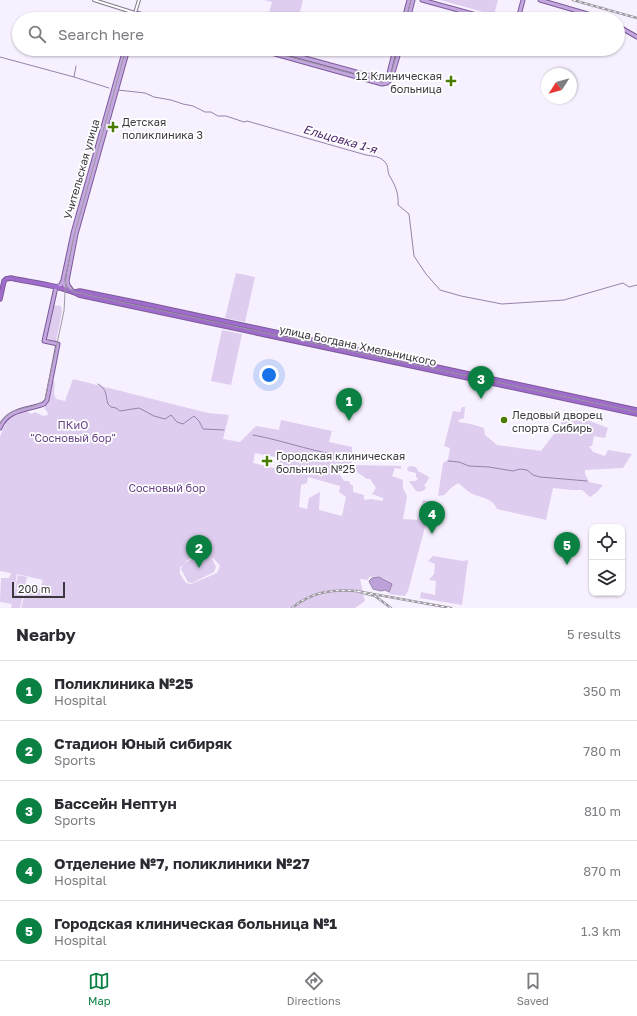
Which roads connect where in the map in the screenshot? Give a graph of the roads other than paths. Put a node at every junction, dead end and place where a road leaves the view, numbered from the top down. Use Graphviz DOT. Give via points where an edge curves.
graph roads {
  1 [pos="94,0"];
  2 [pos="139,0"];
  3 [pos="409,0"];
  4 [pos="413,0"];
  5 [pos="422,0"];
  6 [pos="523,0"];
  7 [pos="540,0"];
  8 [pos="132,12"];
  9 [pos="135,12"];
  10 [pos="406,12"];
  11 [pos="410,12"];
  12 [pos="466,12"];
  13 [pos="520,12"];
  14 [pos="581,12"];
  15 [pos="625,30"];
  16 [pos="637,36"];
  17 [pos="122,56"];
  18 [pos="126,56"];
  19 [pos="285,56"];
  20 [pos="296,56"];
  21 [pos="394,56"];
  22 [pos="398,56"];
  23 [pos="381,81"];
  24 [pos="63,280"];
  25 [pos="68,283"];
  26 [pos="56,287"];
  27 [pos="66,290"];
  28 [pos="75,292"];
  29 [pos="0,299"];
  30 [pos="637,410"];
  31 [pos="637,414"];
  32 [pos="0,428"];
  1 -- 8 [label="street"];
  2 -- 9 [label="street"];
  3 -- 10 [label="main road"];
  4 -- 11 [label="main road"];
  5 -- 12 [label="main road"];
  6 -- 13 [label="main road"];
  7 -- 14 [label="main road"];
  15 -- 16 [label="main road"];
  17 -- 24 [label="main road, Учительская улица" via="73,233"];
  18 -- 25 [label="main road, Учительская улица" via="76,234"];
  19 -- 23 [label="main road"];
  20 -- 23 [label="main road"];
  21 -- 23 [label="main road" via="387,78"];
  22 -- 23 [label="main road" via="389,82"];
  24 -- 26 [label="main road" via="61,285"];
  24 -- 27 [label="main road, Учительская улица"];
  25 -- 27 [label="main road, Учительская улица"];
  25 -- 28 [label="main road"];
  26 -- 27 [label="highway, улица Богдана Хмельницкого"];
  26 -- 29 [label="highway, улица Богдана Хмельницкого" via="8,278 4,281"];
  26 -- 32 [label="main road" via="44,341 58,344 46,402 41,406 12,414 4,420"];
  27 -- 28 [label="highway, улица Богдана Хмельницкого"];
  28 -- 30 [label="highway, улица Богдана Хмельницкого" via="136,302"];
  28 -- 31 [label="highway, улица Богдана Хмельницкого" via="102,300"];
}
